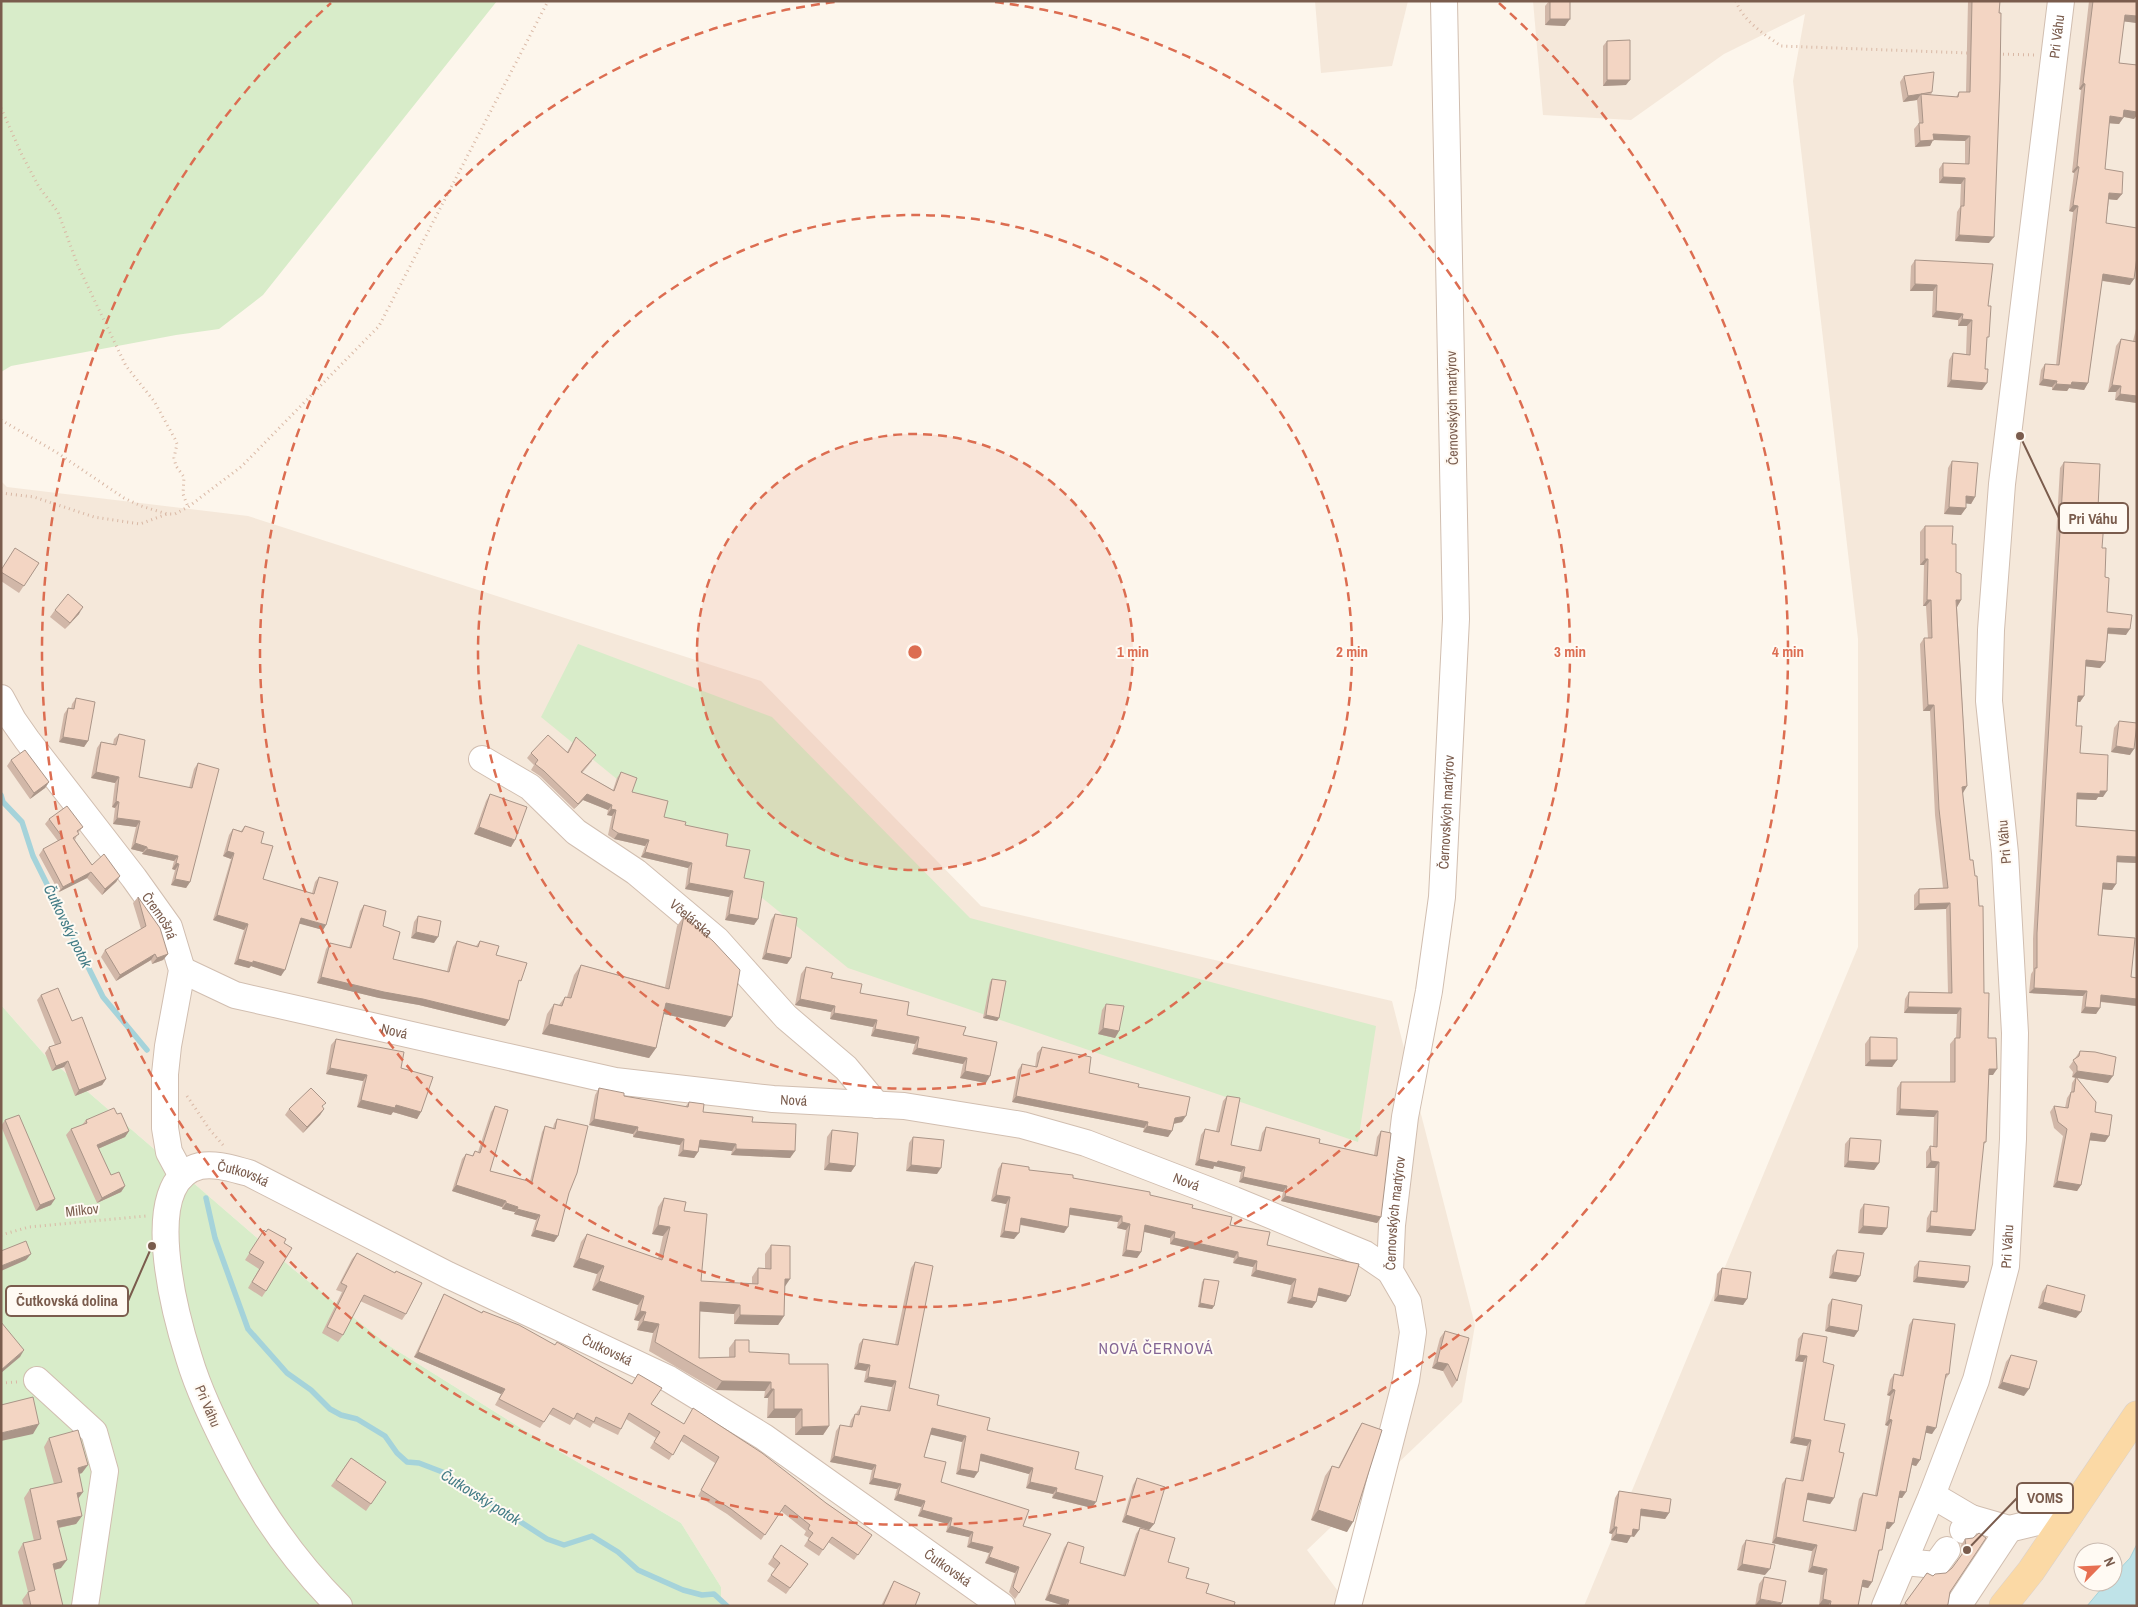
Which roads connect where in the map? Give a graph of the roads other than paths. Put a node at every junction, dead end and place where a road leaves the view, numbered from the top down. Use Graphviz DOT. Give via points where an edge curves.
graph roads {
  1 [pos="1444,1"];
  2 [pos="2061,1"];
  3 [pos="1,698"];
  4 [pos="482,759"];
  5 [pos="182,970"];
  6 [pos="877,1105"];
  7 [pos="182,1176"];
  8 [pos="1390,1272"];
  9 [pos="37,1380"];
  10 [pos="2137,1415"];
  11 [pos="1932,1495"];
  12 [pos="2070,1514"];
  13 [pos="2009,1529"];
  14 [pos="1904,1562"];
  15 [pos="1963,1598"];
  16 [pos="85,1606"];
  17 [pos="339,1606"];
  18 [pos="1002,1606"];
  19 [pos="1348,1606"];
  20 [pos="1886,1606"];
  21 [pos="2003,1606"];
  1 -- 8 [label="street, Černovských martýrov" via="1455,629 1442,896 1429,990 1405,1117 1392,1225"];
  2 -- 11 [label="street, Pri Váhu" via="2002,484 1990,630 1989,701 2005,853 2015,1033 2006,1266 1976,1380"];
  3 -- 5 [label="street, Čremošná" via="27,740 169,927"];
  4 -- 6 [label="street, Včelárska" via="530,787 576,832 636,872 717,940 786,1017 846,1068"];
  5 -- 6 [label="street, Nová" via="235,996 615,1081 773,1099"];
  5 -- 7 [label="street, Čremošná" via="164,1074 169,1152"];
  6 -- 8 [label="street, Nová" via="904,1106 1022,1125 1086,1143 1365,1254"];
  7 -- 17 [label="street, Pri Váhu" via="175,1185 166,1214 166,1246 172,1288 189,1358 237,1467 269,1519"];
  7 -- 18 [label="street, Čutkovská" via="201,1166 248,1173 448,1274 670,1379 764,1438"];
  8 -- 19 [label="street, Černovských martýrov" via="1408,1302 1413,1332 1406,1380"];
  9 -- 16 [label="street" via="94,1432 105,1471"];
  10 -- 12 [label="main road"];
  11 -- 13 [label="street" via="1967,1524"];
  11 -- 14 [label="street, Pri Váhu"];
  12 -- 13 [label="street"];
  12 -- 21 [label="main road" via="2031,1572"];
  13 -- 15 [label="street"];
  14 -- 15 [label="street" via="1942,1558"];
  14 -- 20 [label="street, Pri Váhu"];
}
